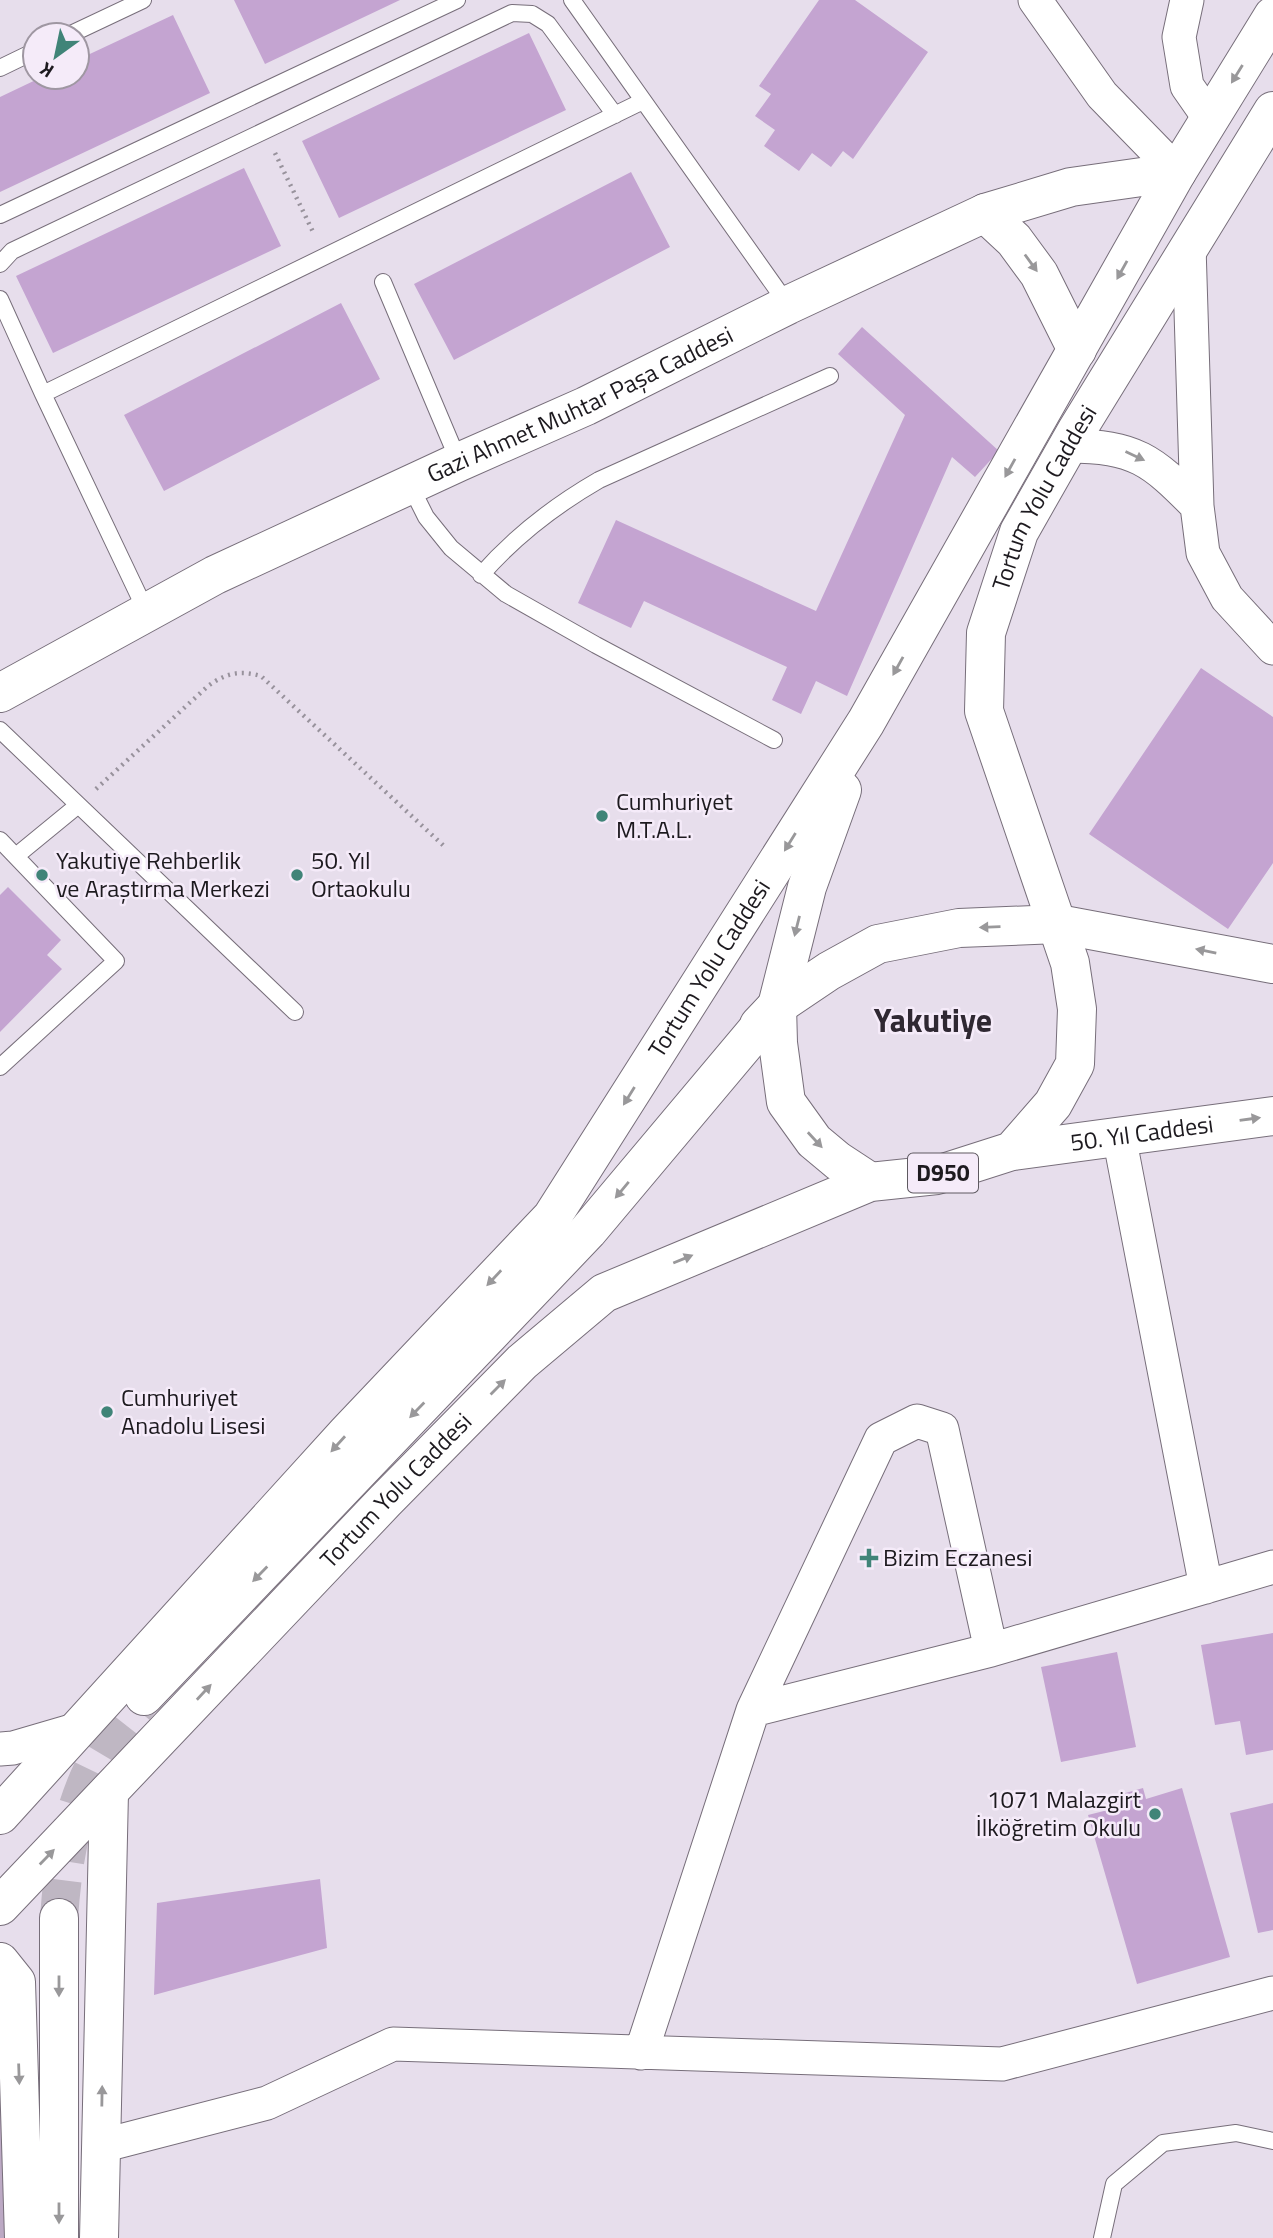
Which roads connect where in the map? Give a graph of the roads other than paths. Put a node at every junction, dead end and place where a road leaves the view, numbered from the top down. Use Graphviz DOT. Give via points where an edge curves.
graph roads {
  1 [pos="142,0"];
  2 [pos="457,0"];
  3 [pos="572,0"];
  4 [pos="1035,0"];
  5 [pos="1187,0"];
  6 [pos="1273,16"];
  7 [pos="91,24"];
  8 [pos="21,58"];
  9 [pos="0,68"];
  10 [pos="643,101"];
  11 [pos="1273,111"];
  12 [pos="615,115"];
  13 [pos="1210,119"];
  14 [pos="1177,172"];
  15 [pos="985,213"];
  16 [pos="0,215"];
  17 [pos="1189,246"];
  18 [pos="0,264"];
  19 [pos="383,282"];
  20 [pos="0,299"];
  21 [pos="788,305"];
  22 [pos="1077,349"];
  23 [pos="830,376"];
  24 [pos="43,394"];
  25 [pos="1068,446"];
  26 [pos="459,462"];
  27 [pos="410,485"];
  28 [pos="1197,506"];
  29 [pos="481,575"];
  30 [pos="147,613"];
  31 [pos="1273,648"];
  32 [pos="0,693"];
  33 [pos="866,722"];
  34 [pos="0,730"];
  35 [pos="775,740"];
  36 [pos="77,806"];
  37 [pos="0,840"];
  38 [pos="16,856"];
  39 [pos="1058,924"];
  40 [pos="1273,964"];
  41 [pos="777,1006"];
  42 [pos="295,1013"];
  43 [pos="0,1067"];
  44 [pos="1273,1116"];
  45 [pos="1119,1136"];
  46 [pos="1012,1151"];
  47 [pos="870,1182"];
  48 [pos="552,1217"];
  49 [pos="1273,1567"];
  50 [pos="1206,1587"];
  51 [pos="991,1650"];
  52 [pos="144,1696"];
  53 [pos="753,1710"];
  54 [pos="78,1729"];
  55 [pos="0,1749"];
  56 [pos="109,1792"];
  57 [pos="0,1815"];
  58 [pos="0,1906"];
  59 [pos="59,1917"];
  60 [pos="0,1962"];
  61 [pos="1273,1993"];
  62 [pos="641,2053"];
  63 [pos="1273,2140"];
  64 [pos="101,2146"];
  65 [pos="24,2238"];
  66 [pos="60,2238"];
  67 [pos="99,2238"];
  68 [pos="1102,2238"];
  1 -- 7 [label="lane"];
  2 -- 16 [label="lane"];
  3 -- 10 [label="lane"];
  4 -- 14 [label="street" via="1102,95"];
  5 -- 13 [label="street" via="1179,37 1187,86"];
  6 -- 13 [label="main road, Tortum Yolu Caddesi, one-way"];
  8 -- 9 [label="lane"];
  10 -- 12 [label="lane"];
  10 -- 21 [label="lane"];
  11 -- 17 [label="main road, Tortum Yolu Caddesi / D950"];
  12 -- 18 [label="lane" via="548,24 532,14 512,13 12,251"];
  12 -- 24 [label="lane"];
  13 -- 14 [label="main road, Tortum Yolu Caddesi"];
  14 -- 15 [label="main road, Gazi Ahmet Muhtar Paşa Caddesi" via="1070,187"];
  14 -- 22 [label="main road, Tortum Yolu Caddesi, one-way"];
  15 -- 21 [label="main road, Gazi Ahmet Muhtar Paşa Caddesi"];
  15 -- 22 [label="main road, one-way" via="1014,240 1039,274"];
  17 -- 25 [label="main road, Tortum Yolu Caddesi / D950"];
  17 -- 28 [label="street"];
  19 -- 26 [label="lane"];
  20 -- 24 [label="lane"];
  21 -- 26 [label="main road, Gazi Ahmet Muhtar Paşa Caddesi" via="586,406"];
  22 -- 33 [label="main road, Tortum Yolu Caddesi, one-way"];
  23 -- 29 [label="lane" via="590,485 525,529"];
  24 -- 30 [label="lane"];
  25 -- 28 [label="street, one-way" via="1123,450 1145,460"];
  25 -- 39 [label="main road, Tortum Yolu Caddesi / D950" via="1019,532 986,633 984,711"];
  26 -- 27 [label="main road, Gazi Ahmet Muhtar Paşa Caddesi"];
  27 -- 29 [label="lane" via="438,533"];
  27 -- 30 [label="main road, Gazi Ahmet Muhtar Paşa Caddesi" via="215,575"];
  28 -- 31 [label="street" via="1203,553 1227,598"];
  29 -- 35 [label="lane" via="585,639"];
  30 -- 32 [label="main road, Gazi Ahmet Muhtar Paşa Caddesi"];
  33 -- 41 [label="main road, Tortum Yolu Caddesi, one-way" via="807,887"];
  33 -- 48 [label="main road, Tortum Yolu Caddesi, one-way"];
  34 -- 36 [label="lane"];
  36 -- 38 [label="lane"];
  36 -- 42 [label="lane"];
  37 -- 38 [label="lane"];
  38 -- 43 [label="lane" via="116,961"];
  40 -- 39 [label="main road, one-way"];
  39 -- 41 [label="main road, Tortum Yolu Caddesi, one-way" via="960,928 878,944"];
  39 -- 46 [label="main road, Tortum Yolu Caddesi / D950" via="1077,1009 1075,1064 1053,1104"];
  41 -- 47 [label="main road, Tortum Yolu Caddesi, one-way" via="786,1102 814,1141"];
  41 -- 48 [label="main road, Tortum Yolu Caddesi" via="694,1091"];
  41 -- 52 [label="main road, one-way" via="588,1231"];
  45 -- 44 [label="main road, 50. Yıl Caddesi, one-way"];
  45 -- 46 [label="main road, 50. Yıl Caddesi"];
  45 -- 50 [label="street"];
  46 -- 47 [label="main road, Tortum Yolu Caddesi / D950" via="937,1175"];
  56 -- 47 [label="main road, Tortum Yolu Caddesi / D950, one-way" via="385,1501 522,1362 584,1309 604,1293 645,1274"];
  48 -- 54 [label="main road, Tortum Yolu Caddesi, one-way" via="347,1433"];
  49 -- 50 [label="street"];
  50 -- 51 [label="street"];
  51 -- 53 [label="street"];
  51 -- 53 [label="street" via="942,1429 917,1421 881,1440"];
  53 -- 62 [label="street"];
  54 -- 55 [label="street"];
  54 -- 57 [label="main road, Tortum Yolu Caddesi"];
  58 -- 56 [label="main road, Tortum Yolu Caddesi / D950, one-way"];
  64 -- 56 [label="main road, one-way"];
  59 -- 66 [label="main road, one-way"];
  60 -- 65 [label="main road, one-way" via="16,1982"];
  61 -- 62 [label="street" via="1002,2064"];
  62 -- 64 [label="street" via="393,2044 267,2104"];
  63 -- 68 [label="lane" via="1236,2133 1163,2143 1114,2184"];
  64 -- 67 [label="main road"];
}
